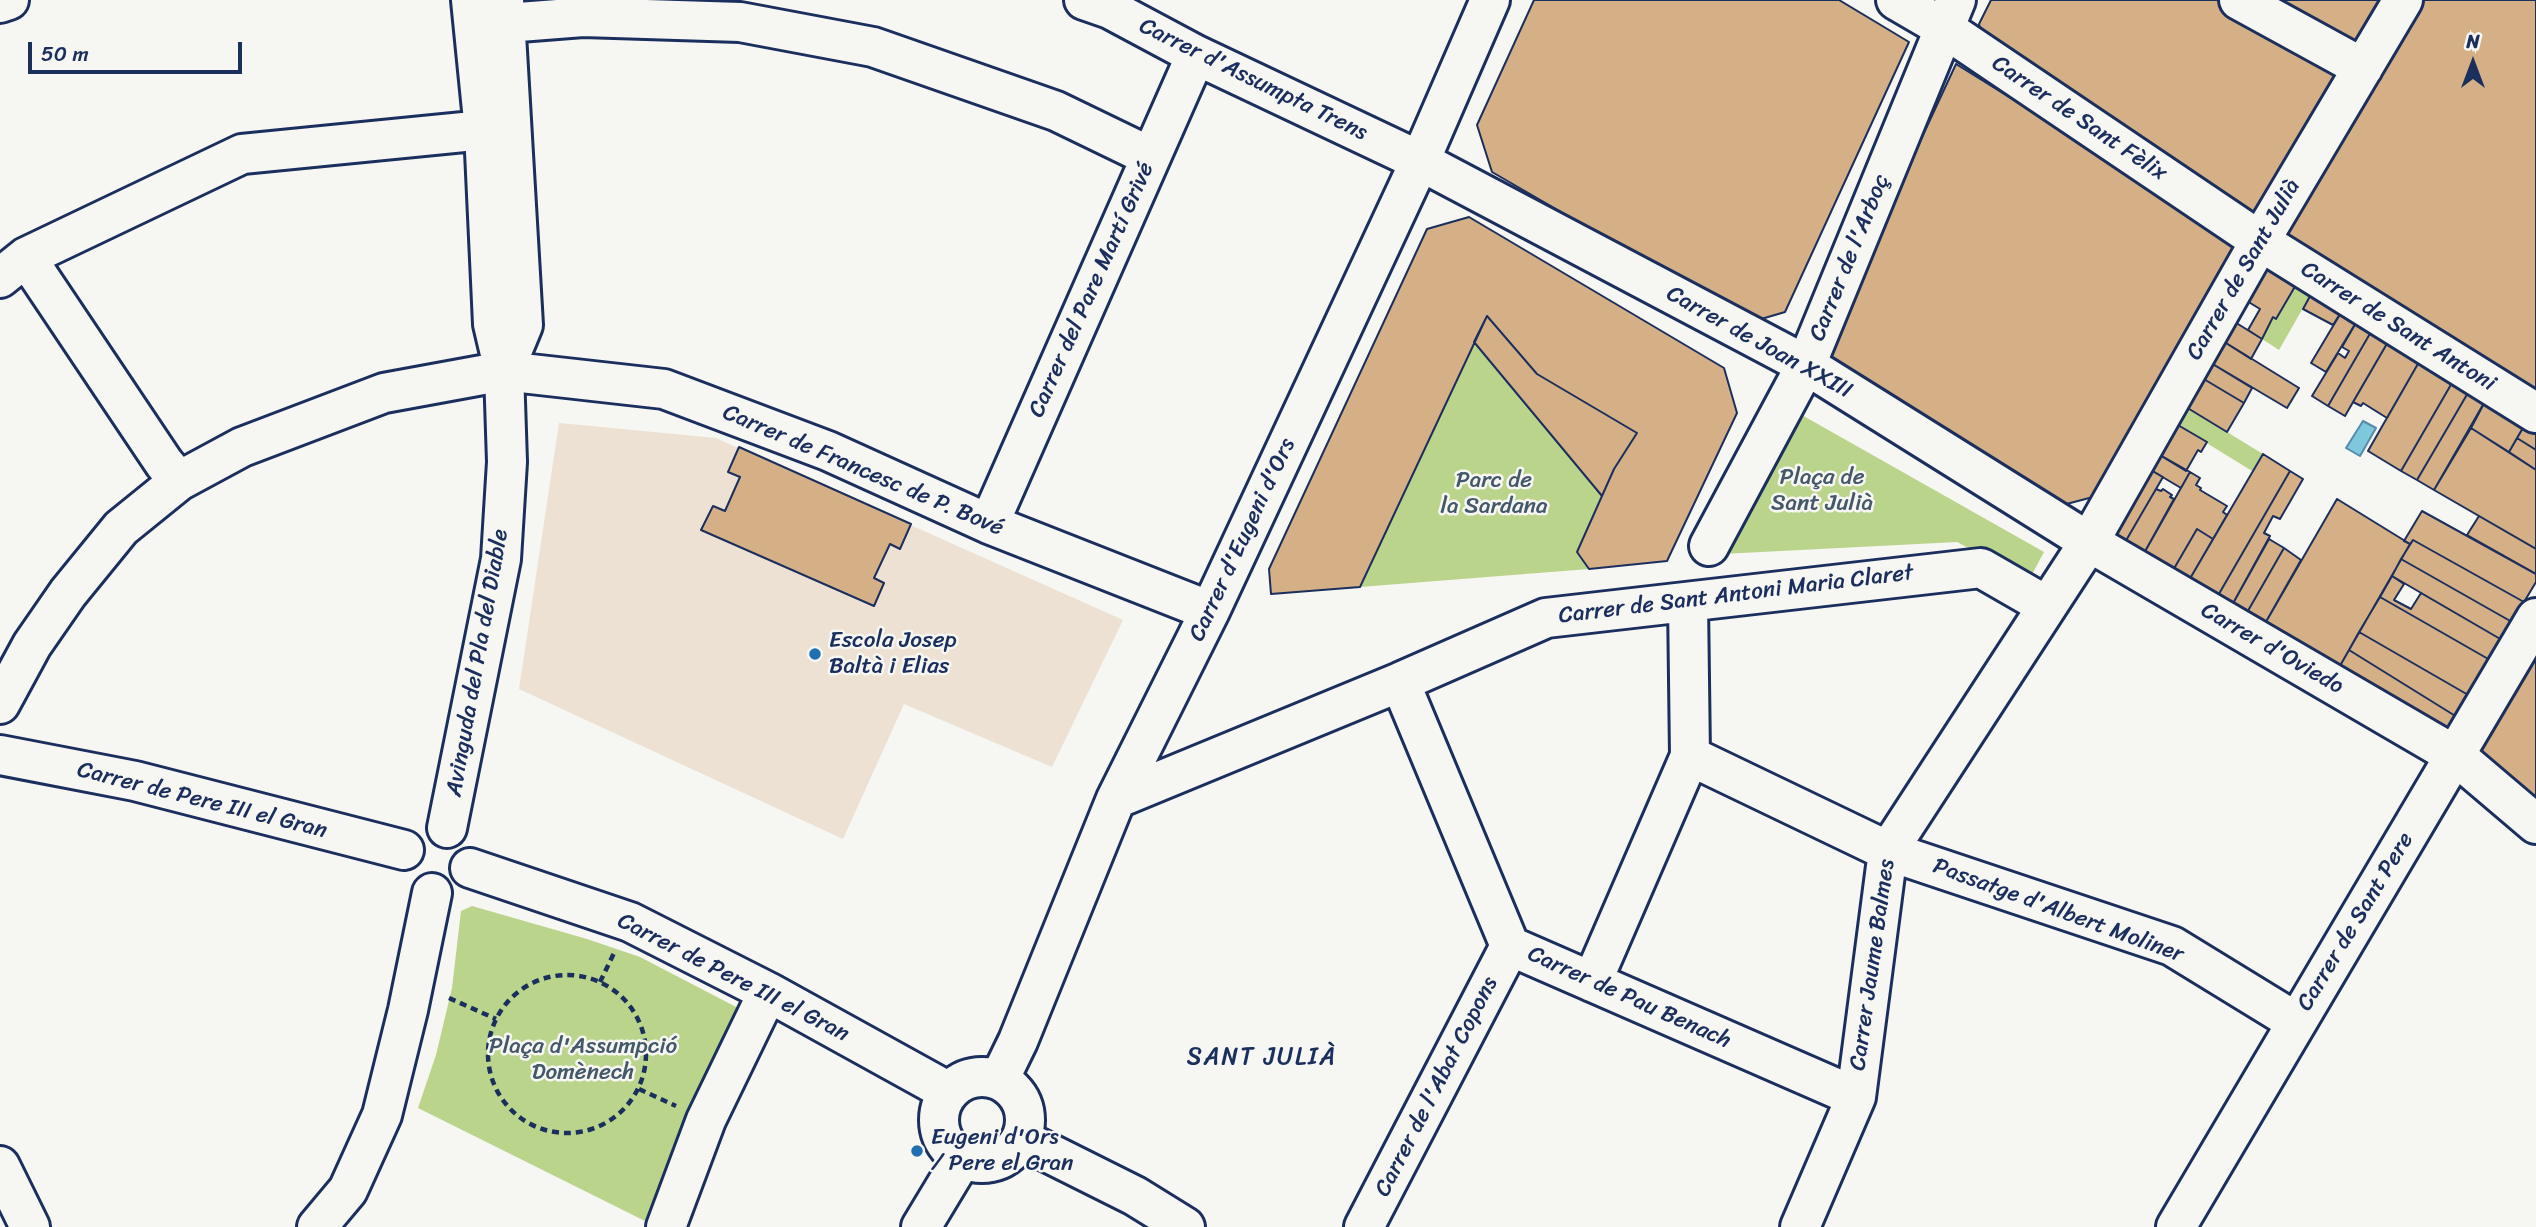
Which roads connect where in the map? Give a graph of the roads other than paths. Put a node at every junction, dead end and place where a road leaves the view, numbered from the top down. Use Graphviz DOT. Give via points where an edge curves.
graph roads {
  1 [pos="9,0"];
  2 [pos="471,0"];
  3 [pos="1084,0"];
  4 [pos="1490,0"];
  5 [pos="1896,0"];
  6 [pos="2239,0"];
  7 [pos="2403,0"];
  8 [pos="0,4"];
  9 [pos="505,11"];
  10 [pos="1950,14"];
  11 [pos="1195,55"];
  12 [pos="2363,68"];
  13 [pos="484,130"];
  14 [pos="1151,157"];
  15 [pos="1420,161"];
  16 [pos="2260,241"];
  17 [pos="13,267"];
  18 [pos="1806,365"];
  19 [pos="504,371"];
  20 [pos="2536,412"];
  21 [pos="179,481"];
  22 [pos="989,524"];
  23 [pos="2089,541"];
  24 [pos="1709,546"];
  25 [pos="1688,603"];
  26 [pos="2047,606"];
  27 [pos="1210,611"];
  28 [pos="2536,618"];
  29 [pos="1400,682"];
  30 [pos="0,704"];
  31 [pos="0,755"];
  32 [pos="1690,756"];
  33 [pos="2456,756"];
  34 [pos="1116,799"];
  35 [pos="2536,824"];
  36 [pos="447,828"];
  37 [pos="404,850"];
  38 [pos="1888,851"];
  39 [pos="470,868"];
  40 [pos="432,893"];
  41 [pos="1510,946"];
  42 [pos="1592,982"];
  43 [pos="768,992"];
  44 [pos="2297,1022"];
  45 [pos="999,1080"];
  46 [pos="949,1092"];
  47 [pos="1856,1097"];
  48 [pos="1021,1139"];
  49 [pos="962,1159"];
  50 [pos="0,1166"];
  51 [pos="30,1227"];
  52 [pos="317,1227"];
  53 [pos="666,1227"];
  54 [pos="921,1227"];
  55 [pos="1185,1227"];
  56 [pos="1364,1227"];
  57 [pos="1800,1227"];
  58 [pos="2176,1227"];
  1 -- 8 [label="street"];
  2 -- 13 [label="street, Avinguda del Pla del Diable"];
  3 -- 11 [label="street, Carrer d'Assumpta Trens"];
  4 -- 15 [label="street, Carrer d'Eugeni d'Ors"];
  5 -- 10 [label="street, Carrer de Sant Fèlix"];
  6 -- 12 [label="street"];
  7 -- 12 [label="street, Carrer de Sant Julià"];
  9 -- 14 [label="street" via="740,22 873,47 1056,111"];
  9 -- 19 [label="street, Avinguda del Pla del Diable" via="523,325"];
  10 -- 16 [label="street, Carrer de Sant Fèlix"];
  10 -- 18 [label="street, Carrer de l'Arboç"];
  11 -- 14 [label="street, Carrer del Pare Martí Grivé"];
  11 -- 15 [label="street, Carrer d'Assumpta Trens"];
  12 -- 16 [label="street, Carrer de Sant Julià"];
  13 -- 17 [label="street" via="242,154"];
  13 -- 19 [label="street, Avinguda del Pla del Diable" via="493,324"];
  14 -- 22 [label="street, Carrer del Pare Martí Grivé"];
  15 -- 18 [label="street, Carrer de Joan XXIII"];
  15 -- 27 [label="street, Carrer d'Eugeni d'Ors"];
  16 -- 20 [label="street, Carrer de Sant Antoni"];
  16 -- 23 [label="street, Carrer de Sant Julià"];
  17 -- 21 [label="street"];
  18 -- 23 [label="street, Carrer de Joan XXIII"];
  18 -- 24 [label="street, Carrer de l'Arboç"];
  19 -- 21 [label="street, Carrer de Francesc de P. Bové" via="384,393 242,447"];
  19 -- 22 [label="street, Carrer de Francesc de P. Bové" via="664,389 828,451"];
  19 -- 36 [label="street, Avinguda del Pla del Diable" via="507,462 501,559"];
  21 -- 30 [label="street, Carrer de Francesc de P. Bové" via="121,528 68,593 32,645"];
  22 -- 27 [label="street, Carrer de Francesc de P. Bové"];
  23 -- 26 [label="street, Carrer Jaume Balmes"];
  23 -- 33 [label="street, Carrer d'Oviedo"];
  25 -- 26 [label="street, Carrer de Sant Antoni Maria Claret" via="1980,568"];
  25 -- 29 [label="street, Carrer de Sant Antoni Maria Claret" via="1546,618"];
  25 -- 32 [label="street"];
  26 -- 38 [label="street, Carrer Jaume Balmes"];
  27 -- 34 [label="street, Carrer d'Eugeni d'Ors"];
  28 -- 33 [label="street, Carrer de Sant Pere"];
  29 -- 34 [label="street, Carrer de Sant Antoni Maria Claret"];
  29 -- 41 [label="street, Carrer de Pau Benach"];
  31 -- 37 [label="street, Carrer de Pere III el Gran" via="135,781"];
  32 -- 38 [label="street, Passatge d'Albert Moliner"];
  32 -- 42 [label="street"];
  33 -- 35 [label="street, Carrer d'Oviedo"];
  33 -- 44 [label="street, Carrer de Sant Pere"];
  34 -- 45 [label="street, Carrer d'Eugeni d'Ors"];
  36 -- 37 [label="street" via="428,827 415,833"];
  36 -- 39 [label="street" via="466,842"];
  37 -- 40 [label="street" via="408,877"];
  38 -- 44 [label="street, Passatge d'Albert Moliner" via="2172,946"];
  38 -- 47 [label="street, Carrer Jaume Balmes"];
  39 -- 40 [label="street" via="455,888"];
  39 -- 43 [label="street, Carrer de Pere III el Gran" via="630,922"];
  40 -- 52 [label="street" via="382,1115 348,1190"];
  41 -- 42 [label="street, Carrer de Pau Benach"];
  41 -- 56 [label="street, Carrer de l'Abat Copons"];
  42 -- 47 [label="street, Carrer de Pau Benach"];
  43 -- 46 [label="street, Carrer de Pere III el Gran"];
  43 -- 53 [label="street" via="706,1119"];
  44 -- 58 [label="street, Carrer de Sant Pere"];
  45 -- 46 [label="street" via="964,1081"];
  45 -- 48 [label="street" via="1017,1094 1023,1107"];
  46 -- 49 [label="street" via="940,1108 939,1125 950,1150"];
  47 -- 57 [label="street, Carrer Jaume Balmes"];
  48 -- 49 [label="street" via="997,1161 981,1164"];
  48 -- 55 [label="street" via="1135,1196"];
  49 -- 54 [label="street"];
  50 -- 51 [label="street"];
}
